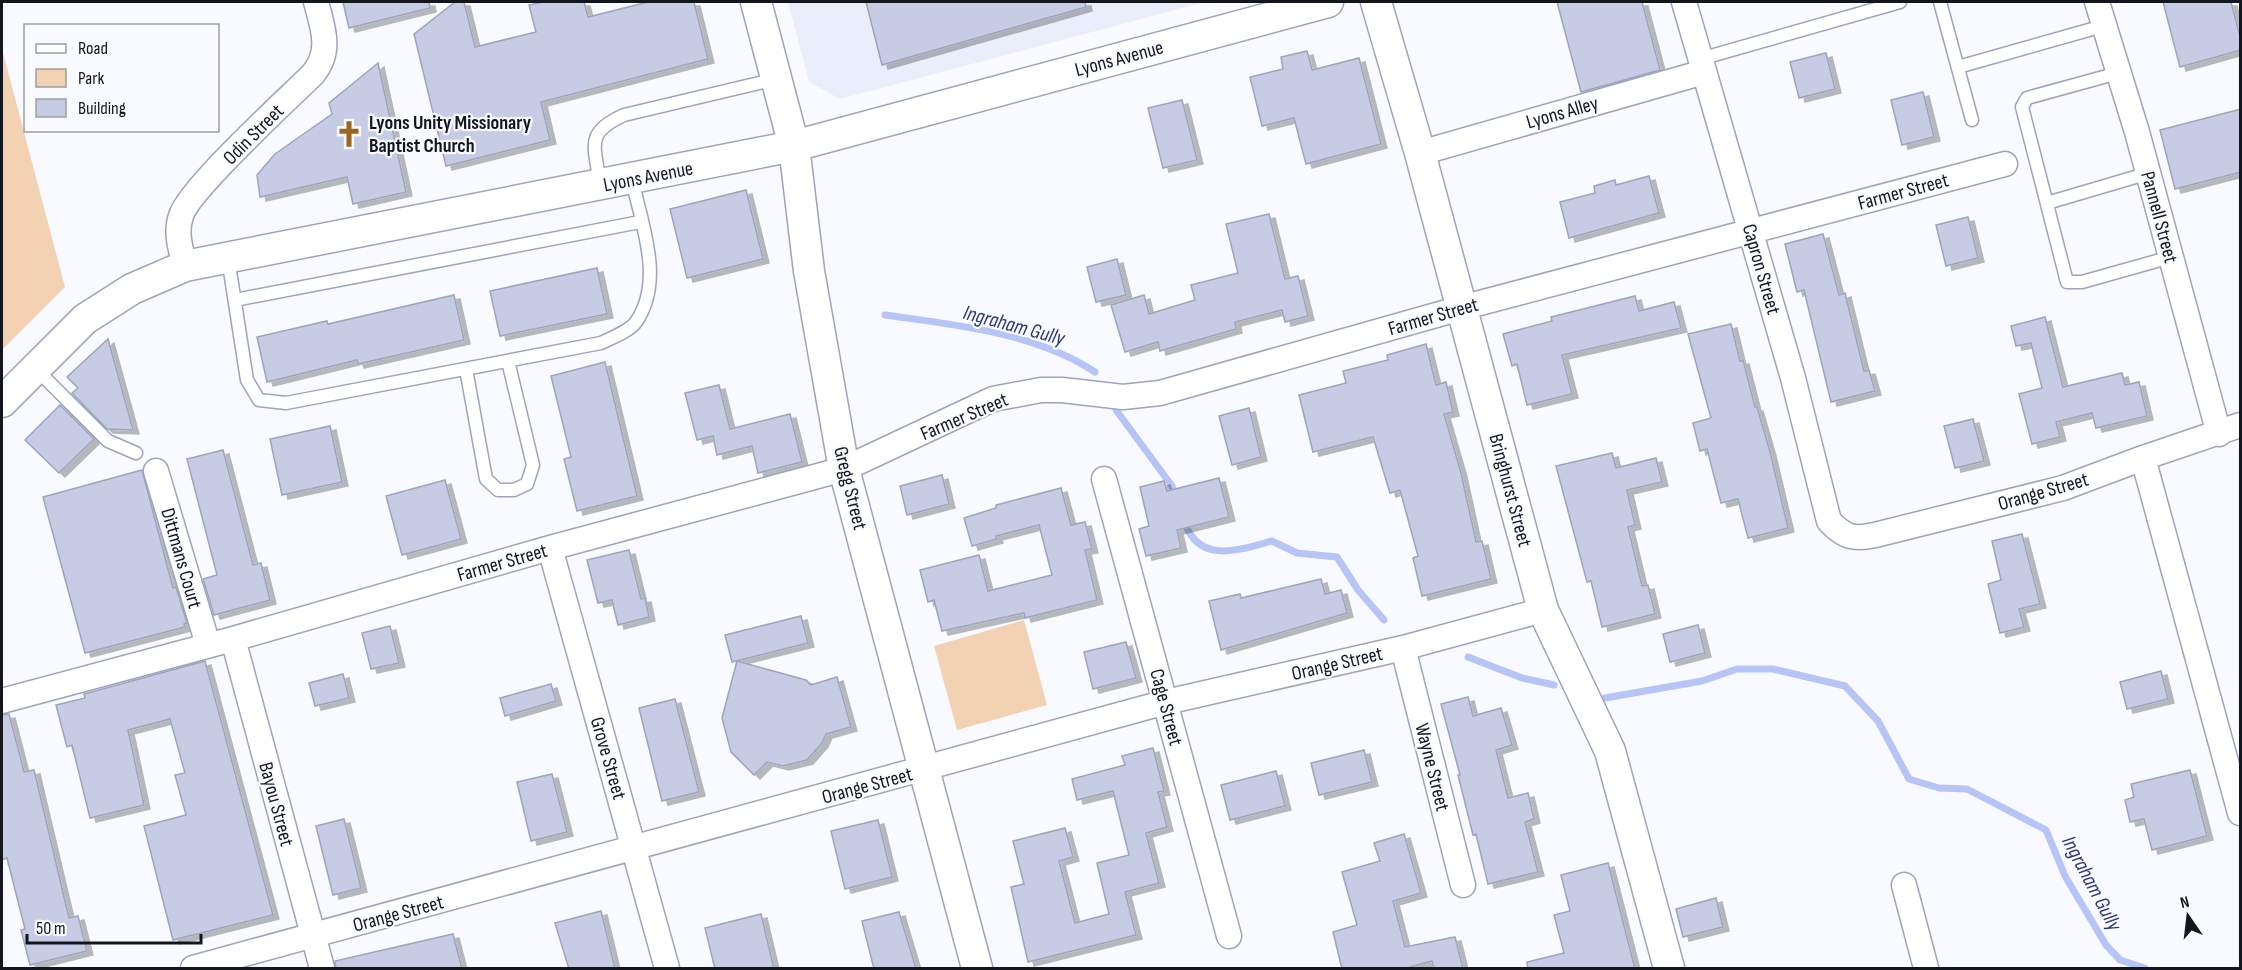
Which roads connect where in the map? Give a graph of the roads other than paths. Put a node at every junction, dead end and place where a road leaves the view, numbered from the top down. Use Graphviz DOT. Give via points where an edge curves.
graph roads {
  1 [pos="316,2"];
  2 [pos="756,2"];
  3 [pos="1328,2"];
  4 [pos="1376,2"];
  5 [pos="1684,2"];
  6 [pos="1900,2"];
  7 [pos="1940,2"];
  8 [pos="2097,2"];
  9 [pos="2103,26"];
  10 [pos="1702,65"];
  11 [pos="1958,67"];
  12 [pos="2118,73"];
  13 [pos="777,79"];
  14 [pos="1972,120"];
  15 [pos="794,146"];
  16 [pos="1420,153"];
  17 [pos="2005,164"];
  18 [pos="2149,173"];
  19 [pos="632,179"];
  20 [pos="600,185"];
  21 [pos="2047,203"];
  22 [pos="640,222"];
  23 [pos="1751,231"];
  24 [pos="2171,257"];
  25 [pos="228,258"];
  26 [pos="185,266"];
  27 [pos="235,300"];
  28 [pos="1461,308"];
  29 [pos="508,361"];
  30 [pos="35,368"];
  31 [pos="466,369"];
  32 [pos="2,402"];
  33 [pos="2230,430"];
  34 [pos="136,453"];
  35 [pos="2142,458"];
  36 [pos="844,469"];
  37 [pos="156,471"];
  38 [pos="1104,479"];
  39 [pos="1841,534"];
  40 [pos="550,548"];
  41 [pos="1543,610"];
  42 [pos="233,639"];
  43 [pos="208,645"];
  44 [pos="1404,648"];
  45 [pos="2,701"];
  46 [pos="1166,702"];
  47 [pos="2235,767"];
  48 [pos="924,769"];
  49 [pos="2241,813"];
  50 [pos="635,848"];
  51 [pos="1463,885"];
  52 [pos="1904,885"];
  53 [pos="313,936"];
  54 [pos="1229,936"];
  55 [pos="193,969"];
  56 [pos="322,969"];
  57 [pos="667,969"];
  58 [pos="977,969"];
  59 [pos="1669,969"];
  60 [pos="1926,969"];
  1 -- 26 [label="street, Odin Street" via="326,47 323,59 313,74 199,189 181,215 178,241"];
  2 -- 13 [label="street, Gregg Street"];
  3 -- 15 [label="street, Lyons Avenue"];
  4 -- 16 [label="street, Bringhurst Street"];
  5 -- 10 [label="street, Capron Street"];
  6 -- 10 [label="lane"];
  7 -- 11 [label="lane"];
  8 -- 9 [label="street, Pannell Street"];
  9 -- 11 [label="lane"];
  9 -- 12 [label="street, Pannell Street"];
  10 -- 16 [label="street, Lyons Alley"];
  10 -- 23 [label="street, Capron Street"];
  11 -- 14 [label="lane"];
  12 -- 18 [label="street, Pannell Street"];
  12 -- 21 [label="lane" via="2027,98 2022,106"];
  13 -- 15 [label="street, Gregg Street"];
  13 -- 20 [label="lane" via="624,115 603,125 595,141"];
  15 -- 19 [label="street, Lyons Avenue"];
  15 -- 36 [label="street, Gregg Street" via="809,271"];
  16 -- 28 [label="street, Bringhurst Street"];
  17 -- 23 [label="street, Farmer Street"];
  18 -- 21 [label="lane"];
  18 -- 24 [label="street, Pannell Street"];
  19 -- 20 [label="street, Lyons Avenue"];
  19 -- 22 [label="lane"];
  20 -- 25 [label="street, Lyons Avenue"];
  21 -- 24 [label="lane" via="2067,282 2082,282"];
  22 -- 27 [label="lane"];
  22 -- 29 [label="lane" via="651,274 645,303 635,324 601,343"];
  23 -- 28 [label="street, Farmer Street"];
  23 -- 39 [label="street, Capron Street" via="1829,521"];
  24 -- 33 [label="street, Pannell Street"];
  25 -- 26 [label="street, Lyons Avenue"];
  25 -- 27 [label="lane"];
  26 -- 30 [label="street, Lyons Avenue" via="132,288 85,319"];
  27 -- 31 [label="lane" via="247,380 259,400 286,403"];
  28 -- 36 [label="street, Farmer Street" via="1160,393 1123,397 1041,390 993,399"];
  28 -- 41 [label="street, Bringhurst Street"];
  29 -- 31 [label="lane"];
  29 -- 31 [label="lane" via="532,465 527,484 514,490 498,490 486,479"];
  30 -- 32 [label="street, Lyons Avenue"];
  30 -- 34 [label="lane" via="108,441"];
  33 -- 35 [label="street, Orange Street"];
  35 -- 39 [label="street, Orange Street" via="2063,488 1875,536 1856,539"];
  35 -- 47 [label="street"];
  36 -- 40 [label="street, Farmer Street"];
  36 -- 48 [label="street, Gregg Street"];
  37 -- 43 [label="street, Dittmans Court"];
  38 -- 46 [label="street, Cage Street"];
  40 -- 42 [label="street, Farmer Street"];
  40 -- 50 [label="street, Grove Street"];
  41 -- 44 [label="street, Orange Street"];
  41 -- 59 [label="street, Bringhurst Street" via="1610,751"];
  42 -- 43 [label="street, Farmer Street"];
  42 -- 53 [label="street, Bayou Street"];
  43 -- 45 [label="street, Farmer Street"];
  44 -- 46 [label="street, Orange Street"];
  44 -- 51 [label="street, Wayne Street"];
  46 -- 48 [label="street, Orange Street"];
  46 -- 54 [label="street, Cage Street"];
  47 -- 49 [label="street"];
  48 -- 50 [label="street, Orange Street"];
  48 -- 58 [label="street, Gregg Street"];
  50 -- 53 [label="street, Orange Street"];
  50 -- 57 [label="street, Grove Street"];
  52 -- 60 [label="street"];
  53 -- 55 [label="street, Orange Street"];
  53 -- 56 [label="street, Bayou Street"];
}
